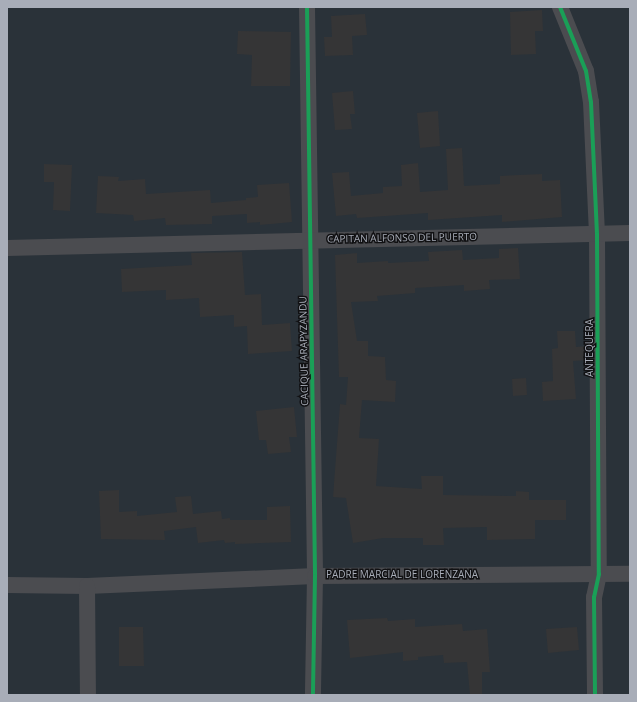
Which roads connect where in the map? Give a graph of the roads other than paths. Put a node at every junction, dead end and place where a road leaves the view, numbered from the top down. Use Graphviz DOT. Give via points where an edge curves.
graph roads {
  1 [pos="307,7"];
  2 [pos="560,7"];
  3 [pos="630,233"];
  4 [pos="597,234"];
  5 [pos="311,240"];
  6 [pos="7,248"];
  7 [pos="599,574"];
  8 [pos="630,574"];
  9 [pos="315,576"];
  10 [pos="7,585"];
  11 [pos="87,586"];
  12 [pos="88,695"];
  13 [pos="313,695"];
  14 [pos="595,695"];
  1 -- 5 [label="street, CACIQUE ARAPYZANDU"];
  2 -- 4 [label="street, ANTEQUERA" via="586,71 591,102"];
  3 -- 4 [label="street, CAPITAN ALFONSO DEL PUERTO"];
  4 -- 5 [label="street, CAPITAN ALFONSO DEL PUERTO"];
  4 -- 7 [label="street, ANTEQUERA"];
  5 -- 6 [label="street, CAPITAN ALFONSO DEL PUERTO"];
  5 -- 9 [label="street, CACIQUE ARAPYZANDU"];
  7 -- 8 [label="street, PADRE MARCIAL DE LORENZANA"];
  7 -- 9 [label="street, PADRE MARCIAL DE LORENZANA"];
  7 -- 14 [label="street, ANTEQUERA" via="594,598"];
  9 -- 11 [label="street, PADRE MARCIAL DE LORENZANA"];
  9 -- 13 [label="street, CACIQUE ARAPYZANDU"];
  10 -- 11 [label="street, PADRE MARCIAL DE LORENZANA"];
  11 -- 12 [label="street"];
}
